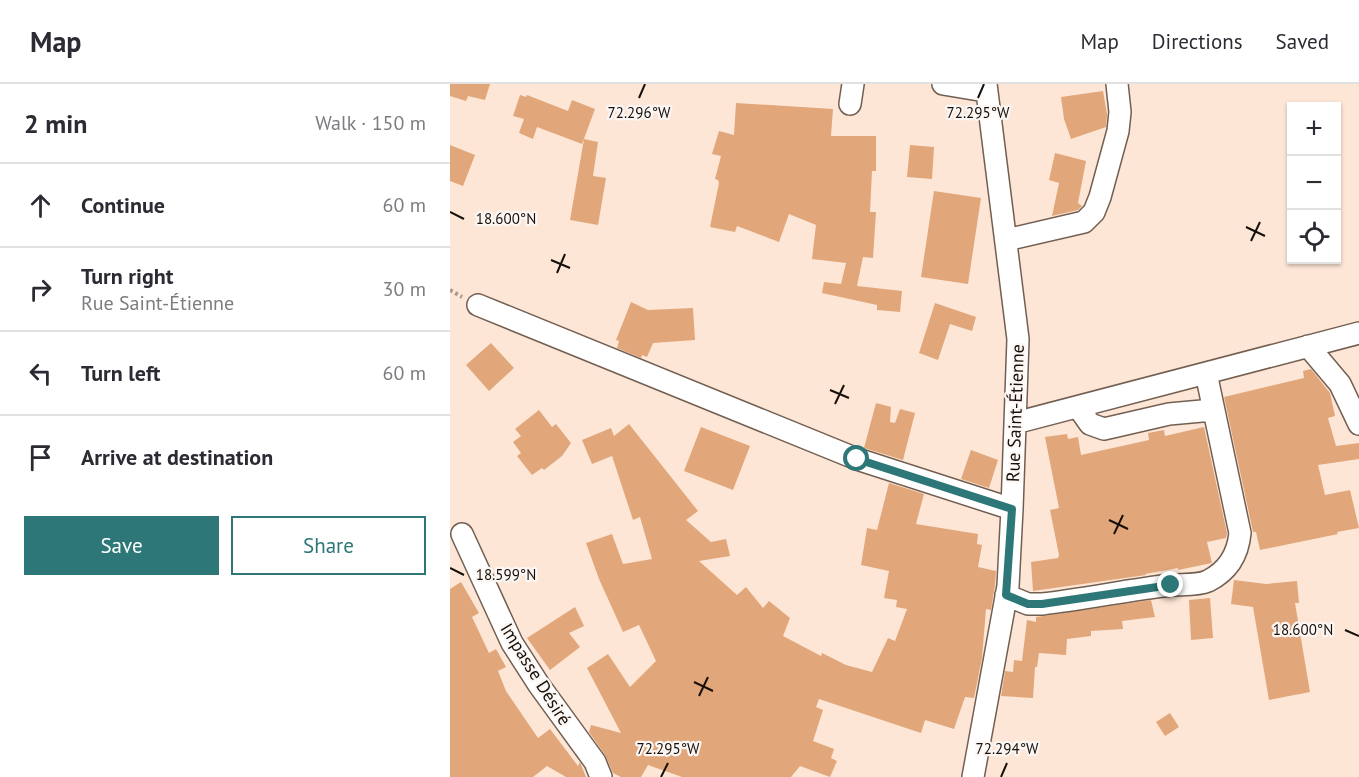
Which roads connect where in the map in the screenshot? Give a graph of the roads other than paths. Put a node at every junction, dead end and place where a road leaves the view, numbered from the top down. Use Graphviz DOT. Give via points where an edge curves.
graph roads {
  1 [pos="943,84"];
  2 [pos="1117,84"];
  3 [pos="985,87"];
  4 [pos="1005,240"];
  5 [pos="478,305"];
  6 [pos="1359,333"];
  7 [pos="1308,346"];
  8 [pos="1206,373"];
  9 [pos="1077,406"];
  10 [pos="1213,410"];
  11 [pos="1015,423"];
  12 [pos="1359,424"];
  13 [pos="1012,509"];
  14 [pos="462,534"];
  15 [pos="1006,595"];
  16 [pos="601,777"];
  17 [pos="973,777"];
  1 -- 3 [label="street"];
  2 -- 4 [label="street" via="1118,131 1094,212 1084,222"];
  3 -- 4 [label="street, Rue Saint-Étienne"];
  4 -- 11 [label="street, Rue Saint-Étienne" via="1018,339"];
  5 -- 13 [label="street" via="857,459"];
  6 -- 7 [label="street"];
  7 -- 8 [label="street"];
  7 -- 12 [label="street" via="1340,384"];
  8 -- 9 [label="street"];
  8 -- 10 [label="street"];
  9 -- 10 [label="street" via="1090,424 1104,429 1169,414"];
  9 -- 11 [label="street"];
  10 -- 15 [label="street" via="1240,533 1233,561 1221,572 1207,581 1042,604 1028,604"];
  11 -- 13 [label="street, Rue Saint-Étienne"];
  13 -- 15 [label="street, Rue Saint-Étienne"];
  14 -- 16 [label="street, Impasse Désiré" via="512,643 595,762"];
  15 -- 17 [label="street, Rue Saint-Étienne"];
}
